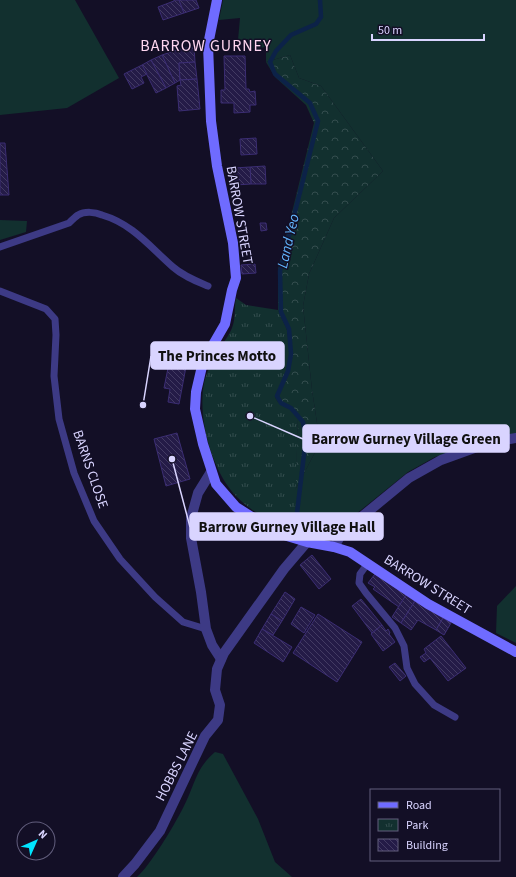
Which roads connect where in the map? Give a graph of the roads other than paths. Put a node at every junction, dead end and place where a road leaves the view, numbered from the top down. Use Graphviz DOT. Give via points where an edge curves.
graph roads {
  1 [pos="217,0"];
  2 [pos="0,247"];
  3 [pos="208,286"];
  4 [pos="0,291"];
  5 [pos="516,438"];
  6 [pos="211,472"];
  7 [pos="307,542"];
  8 [pos="334,547"];
  9 [pos="368,563"];
  10 [pos="206,629"];
  11 [pos="516,652"];
  12 [pos="221,659"];
  13 [pos="455,717"];
  14 [pos="123,877"];
  1 -- 6 [label="main road, BARROW STREET" via="208,44 211,121 217,166 233,243 236,278 225,324 203,362 196,392 195,409"];
  2 -- 3 [label="lane" via="69,223 77,215 96,213 114,218 130,228 174,268"];
  4 -- 10 [label="lane, BARNS CLOSE" via="46,309 55,319 54,376 59,419 74,473 94,521 120,559 155,597 183,622"];
  5 -- 8 [label="street" via="488,443 441,460 409,478 342,533"];
  6 -- 7 [label="main road, BARROW STREET" via="216,484 236,507 270,528"];
  6 -- 10 [label="street" via="198,493 190,518"];
  7 -- 8 [label="main road, BARROW STREET"];
  7 -- 12 [label="street, HOBBS LANE" via="284,569"];
  8 -- 9 [label="main road, BARROW STREET" via="350,552"];
  9 -- 11 [label="main road, BARROW STREET" via="428,604"];
  9 -- 13 [label="lane" via="360,574 359,583 395,628 404,646 407,668 415,684 434,705"];
  10 -- 12 [label="street"];
  12 -- 14 [label="street, HOBBS LANE" via="217,669 215,690 220,705 218,720 205,736 160,831"];
}
